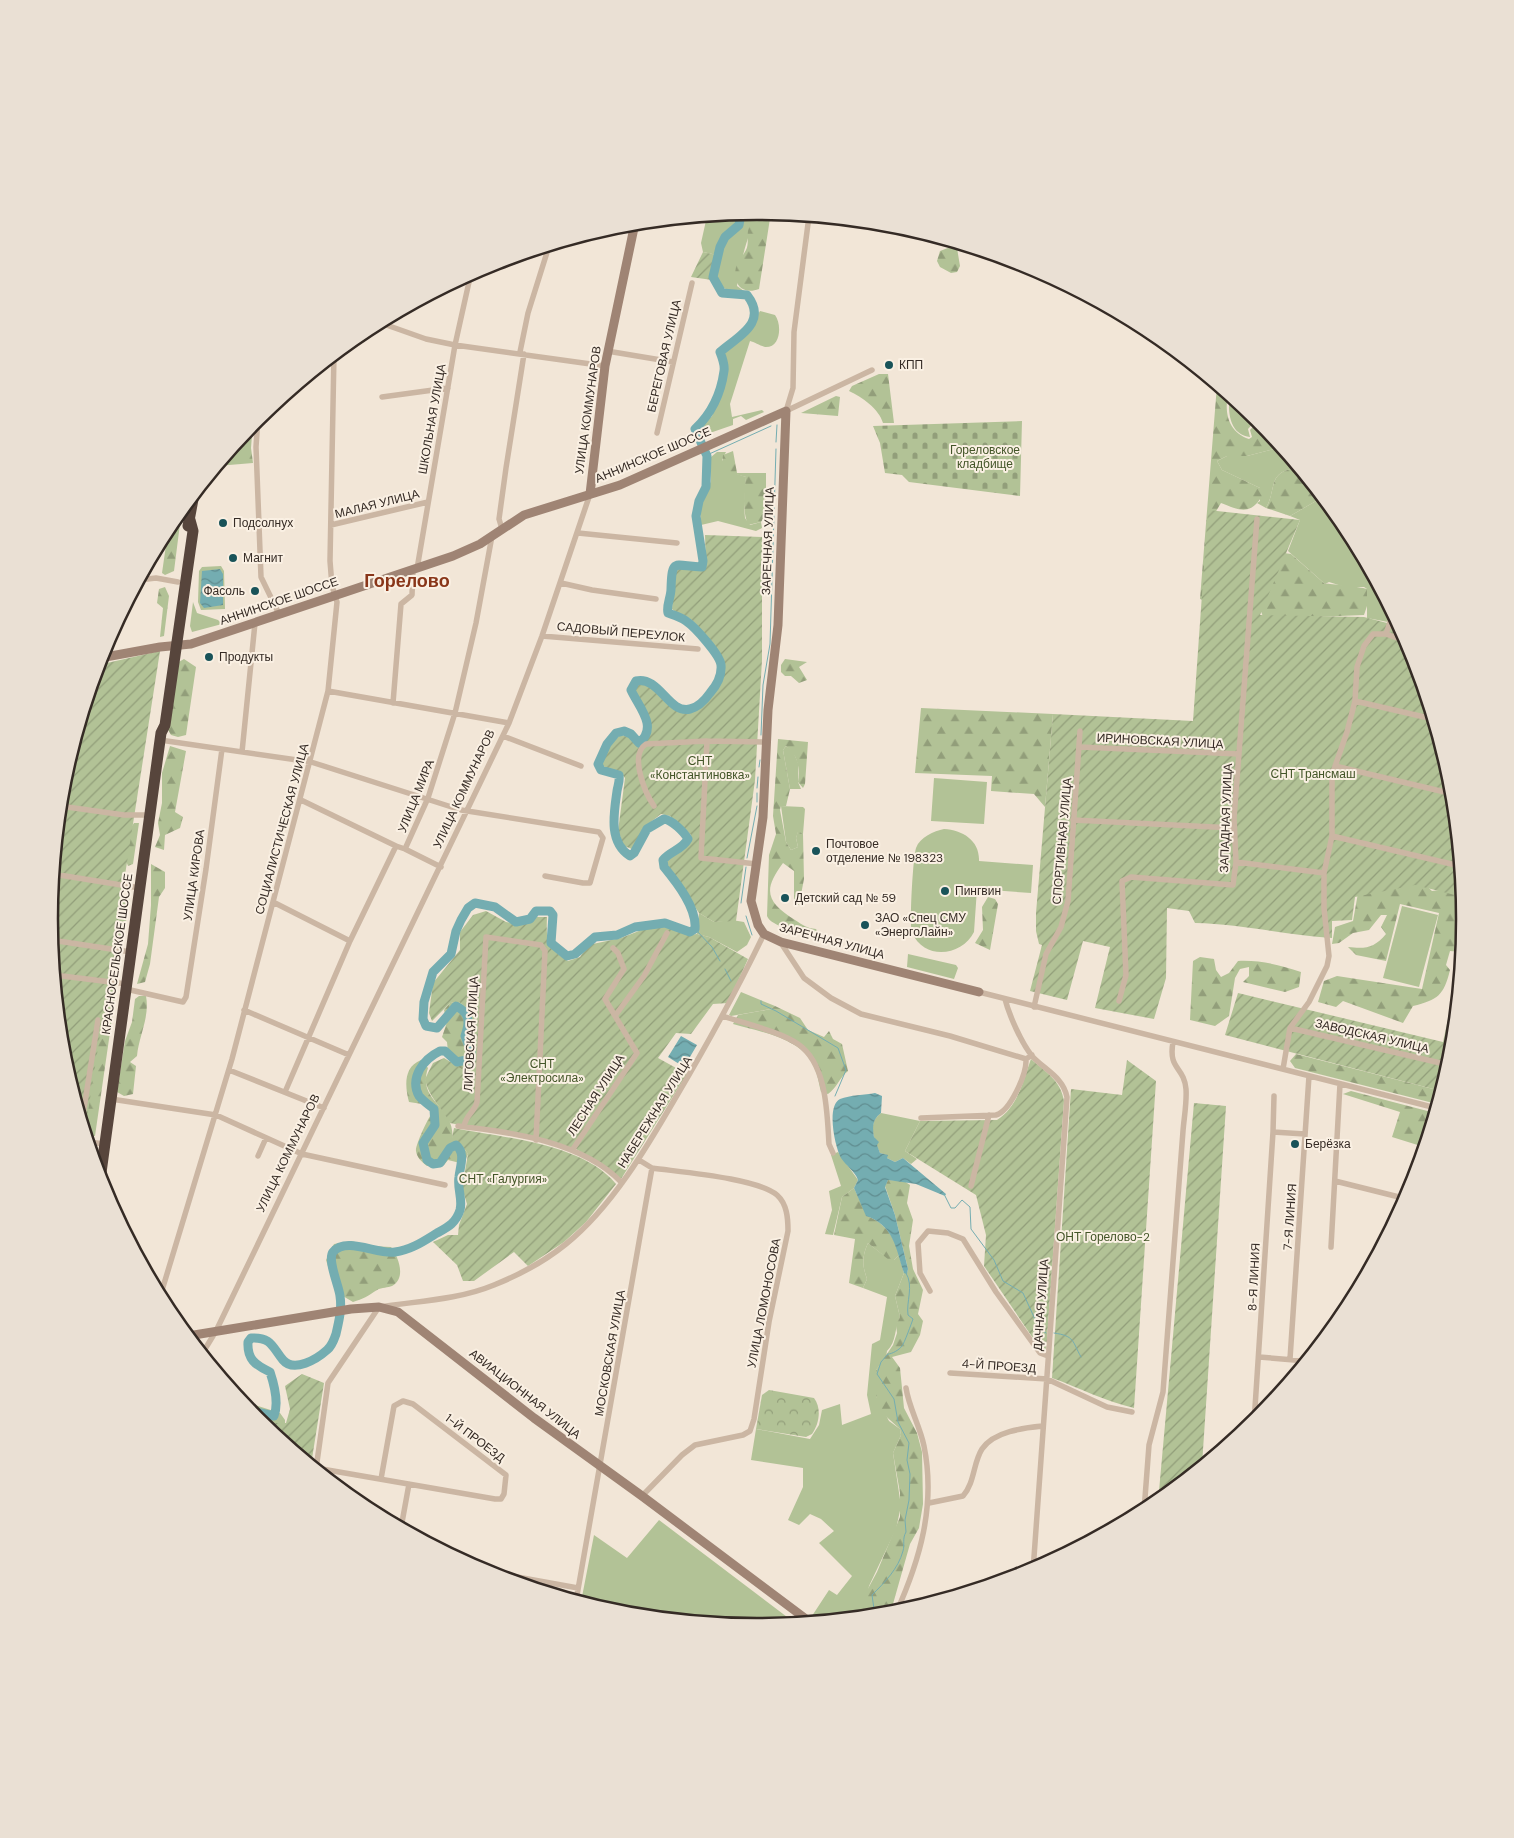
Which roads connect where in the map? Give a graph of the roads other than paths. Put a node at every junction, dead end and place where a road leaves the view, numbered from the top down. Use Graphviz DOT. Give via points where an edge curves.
graph roads {
  1 [pos="808,221"];
  2 [pos="633,231"];
  3 [pos="547,252"];
  4 [pos="469,282"];
  5 [pos="692,283"];
  6 [pos="387,325"];
  7 [pos="455,345"];
  8 [pos="607,351"];
  9 [pos="522,353"];
  10 [pos="334,362"];
  11 [pos="673,362"];
  12 [pos="605,366"];
  13 [pos="872,370"];
  14 [pos="448,388"];
  15 [pos="382,397"];
  16 [pos="786,411"];
  17 [pos="257,429"];
  18 [pos="657,433"];
  19 [pos="590,494"];
  20 [pos="428,502"];
  21 [pos="192,507"];
  22 [pos="1257,519"];
  23 [pos="190,520"];
  24 [pos="331,525"];
  25 [pos="502,528"];
  26 [pos="578,533"];
  27 [pos="492,536"];
  28 [pos="677,543"];
  29 [pos="415,569"];
  30 [pos="146,579"];
  31 [pos="178,582"];
  32 [pos="561,583"];
  33 [pos="335,594"];
  34 [pos="656,599"];
  35 [pos="279,614"];
  36 [pos="254,623"];
  37 [pos="1390,623"];
  38 [pos="1386,634"];
  39 [pos="542,636"];
  40 [pos="1397,638"];
  41 [pos="173,646"];
  42 [pos="698,649"];
  43 [pos="109,657"];
  44 [pos="328,691"];
  45 [pos="1355,701"];
  46 [pos="393,703"];
  47 [pos="456,712"];
  48 [pos="1426,717"];
  49 [pos="509,723"];
  50 [pos="1080,732"];
  51 [pos="161,736"];
  52 [pos="503,736"];
  53 [pos="707,741"];
  54 [pos="767,742"];
  55 [pos="1080,747"];
  56 [pos="222,749"];
  57 [pos="242,752"];
  58 [pos="1239,754"];
  59 [pos="311,762"];
  60 [pos="581,766"];
  61 [pos="1335,766"];
  62 [pos="1445,792"];
  63 [pos="428,798"];
  64 [pos="301,800"];
  65 [pos="654,806"];
  66 [pos="67,807"];
  67 [pos="467,812"];
  68 [pos="150,815"];
  69 [pos="1074,820"];
  70 [pos="1234,828"];
  71 [pos="1332,836"];
  72 [pos="396,846"];
  73 [pos="405,849"];
  74 [pos="1236,862"];
  75 [pos="757,864"];
  76 [pos="1454,865"];
  77 [pos="441,867"];
  78 [pos="1324,873"];
  79 [pos="59,876"];
  80 [pos="545,876"];
  81 [pos="140,888"];
  82 [pos="274,902"];
  83 [pos="667,933"];
  84 [pos="764,934"];
  85 [pos="58,941"];
  86 [pos="350,941"];
  87 [pos="781,942"];
  88 [pos="613,948"];
  89 [pos="131,952"];
  90 [pos="60,976"];
  91 [pos="126,986"];
  92 [pos="979,992"];
  93 [pos="1005,999"];
  94 [pos="1119,1002"];
  95 [pos="1034,1007"];
  96 [pos="244,1010"];
  97 [pos="615,1016"];
  98 [pos="723,1016"];
  99 [pos="98,1020"];
  100 [pos="1290,1028"];
  101 [pos="308,1038"];
  102 [pos="1173,1042"];
  103 [pos="350,1055"];
  104 [pos="1029,1057"];
  105 [pos="1441,1063"];
  106 [pos="1283,1069"];
  107 [pos="229,1070"];
  108 [pos="1309,1076"];
  109 [pos="1340,1084"];
  110 [pos="285,1092"];
  111 [pos="1274,1096"];
  112 [pos="111,1099"];
  113 [pos="1431,1107"];
  114 [pos="324,1108"];
  115 [pos="84,1109"];
  116 [pos="216,1115"];
  117 [pos="989,1115"];
  118 [pos="920,1118"];
  119 [pos="1273,1132"];
  120 [pos="1305,1134"];
  121 [pos="266,1138"];
  122 [pos="536,1140"];
  123 [pos="95,1143"];
  124 [pos="105,1144"];
  125 [pos="573,1149"];
  126 [pos="833,1153"];
  127 [pos="302,1154"];
  128 [pos="258,1156"];
  129 [pos="639,1160"];
  130 [pos="102,1164"];
  131 [pos="652,1168"];
  132 [pos="1335,1181"];
  133 [pos="622,1183"];
  134 [pos="445,1186"];
  135 [pos="972,1186"];
  136 [pos="1398,1197"];
  137 [pos="1331,1247"];
  138 [pos="163,1288"];
  139 [pos="930,1291"];
  140 [pos="379,1307"];
  141 [pos="216,1331"];
  142 [pos="195,1335"];
  143 [pos="205,1349"];
  144 [pos="1048,1356"];
  145 [pos="1259,1357"];
  146 [pos="1290,1359"];
  147 [pos="1299,1361"];
  148 [pos="950,1373"];
  149 [pos="1046,1379"];
  150 [pos="906,1388"];
  151 [pos="1255,1411"];
  152 [pos="1132,1412"];
  153 [pos="1043,1426"];
  154 [pos="317,1462"];
  155 [pos="600,1466"];
  156 [pos="326,1470"];
  157 [pos="381,1479"];
  158 [pos="409,1484"];
  159 [pos="642,1496"];
  160 [pos="929,1502"];
  161 [pos="1145,1502"];
  162 [pos="402,1522"];
  163 [pos="1034,1561"];
  164 [pos="525,1578"];
  165 [pos="578,1588"];
  166 [pos="577,1595"];
  167 [pos="899,1604"];
  168 [pos="803,1617"];
  1 -- 16 [label="street" via="794,332 793,388"];
  2 -- 8 [label="street, УЛИЦА КОММУНАРОВ"];
  3 -- 9 [label="street" via="528,313"];
  4 -- 7 [label="street, ШКОЛЬНАЯ УЛИЦА"];
  5 -- 11 [label="street, БЕРЕГОВАЯ УЛИЦА"];
  6 -- 7 [label="street"];
  7 -- 9 [label="street"];
  7 -- 14 [label="street, ШКОЛЬНАЯ УЛИЦА"];
  8 -- 11 [label="street"];
  8 -- 12 [label="street, УЛИЦА КОММУНАРОВ"];
  9 -- 12 [label="street"];
  9 -- 25 [label="street" via="499,519"];
  10 -- 24 [label="street, СОЦИАЛИСТИЧЕСКАЯ УЛИЦА"];
  11 -- 18 [label="street, БЕРЕГОВАЯ УЛИЦА"];
  12 -- 19 [label="street, УЛИЦА КОММУНАРОВ"];
  13 -- 16 [label="street, АННИНСКОЕ ШОССЕ"];
  14 -- 15 [label="street"];
  14 -- 20 [label="street, ШКОЛЬНАЯ УЛИЦА"];
  16 -- 19 [label="street, АННИНСКОЕ ШОССЕ" via="620,485"];
  16 -- 54 [label="street, ЗАРЕЧНАЯ УЛИЦА" via="778,625"];
  17 -- 35 [label="street" via="261,577"];
  19 -- 25 [label="street, АННИНСКОЕ ШОССЕ" via="541,508"];
  19 -- 26 [label="street, УЛИЦА КОММУНАРОВ"];
  20 -- 24 [label="street, МАЛАЯ УЛИЦА"];
  20 -- 29 [label="street, ШКОЛЬНАЯ УЛИЦА"];
  21 -- 23 [label="highway, КРАСНОСЕЛЬСКОЕ ШОССЕ"];
  22 -- 58 [label="street, ЗАПАДНАЯ УЛИЦА"];
  23 -- 31 [label="highway, КРАСНОСЕЛЬСКОЕ ШОССЕ" via="185,530"];
  23 -- 41 [label="highway, КРАСНОСЕЛЬСКОЕ ШОССЕ" via="193,531"];
  24 -- 33 [label="street, СОЦИАЛИСТИЧЕСКАЯ УЛИЦА" via="330,561"];
  25 -- 27 [label="street, АННИНСКОЕ ШОССЕ"];
  26 -- 28 [label="street"];
  26 -- 32 [label="street, УЛИЦА КОММУНАРОВ"];
  27 -- 29 [label="street, АННИНСКОЕ ШОССЕ" via="462,553"];
  27 -- 47 [label="street, УЛИЦА МИРА"];
  29 -- 33 [label="street, АННИНСКОЕ ШОССЕ"];
  29 -- 46 [label="street, ШКОЛЬНАЯ УЛИЦА" via="412,595 402,604"];
  30 -- 31 [label="street"];
  31 -- 41 [label="highway, КРАСНОСЕЛЬСКОЕ ШОССЕ"];
  32 -- 34 [label="street"];
  32 -- 39 [label="street, УЛИЦА КОММУНАРОВ"];
  33 -- 35 [label="street, АННИНСКОЕ ШОССЕ"];
  33 -- 44 [label="street, СОЦИАЛИСТИЧЕСКАЯ УЛИЦА" via="337,602"];
  35 -- 36 [label="street, АННИНСКОЕ ШОССЕ"];
  36 -- 41 [label="street, АННИНСКОЕ ШОССЕ" via="191,644"];
  36 -- 57 [label="street"];
  37 -- 38 [label="street"];
  38 -- 40 [label="street"];
  38 -- 45 [label="street" via="1376,633 1364,646 1357,668"];
  39 -- 42 [label="street, САДОВЫЙ ПЕРЕУЛОК"];
  39 -- 49 [label="street, УЛИЦА КОММУНАРОВ"];
  41 -- 43 [label="street, АННИНСКОЕ ШОССЕ"];
  41 -- 51 [label="highway, КРАСНОСЕЛЬСКОЕ ШОССЕ" via="165,725"];
  44 -- 46 [label="street"];
  44 -- 59 [label="street, СОЦИАЛИСТИЧЕСКАЯ УЛИЦА"];
  45 -- 48 [label="street"];
  45 -- 61 [label="street"];
  46 -- 47 [label="street"];
  47 -- 49 [label="street"];
  47 -- 63 [label="street, УЛИЦА МИРА"];
  49 -- 52 [label="street, УЛИЦА КОММУНАРОВ"];
  50 -- 55 [label="street, СПОРТИВНАЯ УЛИЦА"];
  51 -- 56 [label="street"];
  51 -- 68 [label="highway, КРАСНОСЕЛЬСКОЕ ШОССЕ"];
  52 -- 60 [label="street"];
  52 -- 67 [label="street, УЛИЦА КОММУНАРОВ"];
  53 -- 54 [label="street"];
  53 -- 65 [label="street" via="653,742 641,747 639,755 644,792"];
  53 -- 75 [label="street" via="701,858"];
  54 -- 75 [label="street, ЗАРЕЧНАЯ УЛИЦА" via="764,812"];
  55 -- 58 [label="street, ИРИНОВСКАЯ УЛИЦА"];
  55 -- 69 [label="street, СПОРТИВНАЯ УЛИЦА"];
  56 -- 57 [label="street"];
  56 -- 91 [label="street, УЛИЦА КИРОВА" via="186,997 183,1002"];
  57 -- 59 [label="street"];
  58 -- 70 [label="street, ЗАПАДНАЯ УЛИЦА"];
  59 -- 63 [label="street"];
  59 -- 64 [label="street, СОЦИАЛИСТИЧЕСКАЯ УЛИЦА"];
  61 -- 62 [label="street"];
  61 -- 71 [label="street" via="1331,787"];
  63 -- 67 [label="street"];
  63 -- 73 [label="street, УЛИЦА МИРА"];
  64 -- 72 [label="street"];
  64 -- 82 [label="street, СОЦИАЛИСТИЧЕСКАЯ УЛИЦА"];
  66 -- 68 [label="street" via="124,815"];
  67 -- 77 [label="street, УЛИЦА КОММУНАРОВ"];
  67 -- 80 [label="street" via="599,832 603,838 590,883"];
  68 -- 81 [label="highway, КРАСНОСЕЛЬСКОЕ ШОССЕ"];
  69 -- 70 [label="street"];
  69 -- 95 [label="street, СПОРТИВНАЯ УЛИЦА" via="1068,901 1061,927 1046,954"];
  70 -- 74 [label="street, ЗАПАДНАЯ УЛИЦА"];
  71 -- 76 [label="street"];
  71 -- 78 [label="street"];
  72 -- 73 [label="street, УЛИЦА МИРА"];
  72 -- 86 [label="street, УЛИЦА МИРА"];
  73 -- 77 [label="street"];
  74 -- 78 [label="street"];
  74 -- 94 [label="street, ЗАПАДНАЯ УЛИЦА" via="1233,885 1131,877 1122,881 1126,975"];
  75 -- 84 [label="street, ЗАРЕЧНАЯ УЛИЦА" via="752,909"];
  77 -- 103 [label="street, УЛИЦА КОММУНАРОВ"];
  78 -- 100 [label="street" via="1329,956 1316,990"];
  79 -- 81 [label="street"];
  81 -- 89 [label="highway, КРАСНОСЕЛЬСКОЕ ШОССЕ"];
  82 -- 86 [label="street"];
  82 -- 96 [label="street, СОЦИАЛИСТИЧЕСКАЯ УЛИЦА"];
  83 -- 97 [label="street" via="652,964"];
  84 -- 87 [label="street, ЗАРЕЧНАЯ УЛИЦА"];
  84 -- 98 [label="street, НАБЕРЕЖНАЯ УЛИЦА"];
  85 -- 89 [label="street"];
  86 -- 101 [label="street, УЛИЦА МИРА"];
  87 -- 92 [label="street, ЗАРЕЧНАЯ УЛИЦА"];
  87 -- 104 [label="street, ДАЧНАЯ УЛИЦА" via="804,978 861,1014"];
  88 -- 97 [label="street" via="624,969 604,999"];
  89 -- 91 [label="highway, КРАСНОСЕЛЬСКОЕ ШОССЕ"];
  90 -- 91 [label="street"];
  91 -- 112 [label="highway, КРАСНОСЕЛЬСКОЕ ШОССЕ"];
  92 -- 93 [label="street, ЗАРЕЧНАЯ УЛИЦА"];
  93 -- 95 [label="street, ЗАРЕЧНАЯ УЛИЦА"];
  93 -- 104 [label="street, ДАЧНАЯ УЛИЦА"];
  95 -- 102 [label="street, ЗАРЕЧНАЯ УЛИЦА"];
  96 -- 101 [label="street"];
  96 -- 107 [label="street, СОЦИАЛИСТИЧЕСКАЯ УЛИЦА"];
  97 -- 125 [label="street, ЛЕСНАЯ УЛИЦА" via="637,1053"];
  98 -- 126 [label="street" via="787,1038 810,1055 821,1082"];
  98 -- 129 [label="street, НАБЕРЕЖНАЯ УЛИЦА"];
  99 -- 115 [label="street"];
  100 -- 105 [label="street, ЗАВОДСКАЯ УЛИЦА"];
  100 -- 106 [label="street"];
  101 -- 103 [label="street"];
  101 -- 110 [label="street, УЛИЦА МИРА"];
  102 -- 106 [label="street, ЗАРЕЧНАЯ УЛИЦА"];
  102 -- 161 [label="street" via="1172,1060 1186,1088 1163,1392 1148,1445"];
  103 -- 114 [label="street, УЛИЦА КОММУНАРОВ"];
  104 -- 117 [label="street" via="1008,1107 1003,1113"];
  104 -- 144 [label="street, ДАЧНАЯ УЛИЦА" via="1056,1076 1067,1097"];
  106 -- 108 [label="street, ЗАРЕЧНАЯ УЛИЦА"];
  107 -- 110 [label="street"];
  107 -- 116 [label="street, СОЦИАЛИСТИЧЕСКАЯ УЛИЦА"];
  108 -- 109 [label="street, ЗАРЕЧНАЯ УЛИЦА"];
  108 -- 120 [label="street, 7-Я ЛИНИЯ"];
  109 -- 113 [label="street, ЗАРЕЧНАЯ УЛИЦА"];
  109 -- 132 [label="street"];
  110 -- 114 [label="street"];
  111 -- 119 [label="street, 8-Я ЛИНИЯ"];
  112 -- 116 [label="street"];
  112 -- 124 [label="highway, КРАСНОСЕЛЬСКОЕ ШОССЕ"];
  114 -- 127 [label="street, УЛИЦА КОММУНАРОВ"];
  116 -- 121 [label="street"];
  116 -- 138 [label="street, СОЦИАЛИСТИЧЕСКАЯ УЛИЦА"];
  117 -- 118 [label="street"];
  117 -- 135 [label="street"];
  119 -- 120 [label="street"];
  119 -- 145 [label="street, 8-Я ЛИНИЯ"];
  120 -- 146 [label="street, 7-Я ЛИНИЯ"];
  121 -- 127 [label="street"];
  121 -- 128 [label="street"];
  122 -- 122 [label="street, ЛИГОВСКАЯ УЛИЦА" via="545,952 541,945 486,937 477,1102 461,1126"];
  122 -- 125 [label="street"];
  123 -- 124 [label="street"];
  124 -- 130 [label="highway, КРАСНОСЕЛЬСКОЕ ШОССЕ"];
  125 -- 133 [label="street" via="614,1174"];
  127 -- 134 [label="street"];
  127 -- 141 [label="street, УЛИЦА КОММУНАРОВ"];
  129 -- 131 [label="street, УЛИЦА ЛОМОНОСОВА"];
  129 -- 133 [label="street, НАБЕРЕЖНАЯ УЛИЦА"];
  131 -- 155 [label="street, МОСКОВСКАЯ УЛИЦА"];
  131 -- 159 [label="street, УЛИЦА ЛОМОНОСОВА" via="750,1183 769,1189 783,1202 788,1231 750,1431 695,1445 682,1454"];
  132 -- 136 [label="street"];
  132 -- 137 [label="street"];
  133 -- 140 [label="street, НАБЕРЕЖНАЯ УЛИЦА" via="566,1244 524,1271 493,1286 461,1295"];
  139 -- 144 [label="street" via="920,1273 918,1242 928,1231 958,1236 967,1244 1040,1354"];
  140 -- 141 [label="street, АВИАЦИОННАЯ УЛИЦА"];
  140 -- 154 [label="street" via="328,1383"];
  140 -- 155 [label="street, АВИАЦИОННАЯ УЛИЦА" via="398,1312"];
  141 -- 142 [label="street, АВИАЦИОННАЯ УЛИЦА"];
  141 -- 143 [label="street, УЛИЦА КОММУНАРОВ"];
  144 -- 149 [label="street, ДАЧНАЯ УЛИЦА"];
  145 -- 146 [label="street"];
  145 -- 151 [label="street, 8-Я ЛИНИЯ"];
  146 -- 147 [label="street"];
  148 -- 149 [label="street, 4-Й ПРОЕЗД"];
  149 -- 152 [label="street" via="1107,1407"];
  149 -- 153 [label="street, ДАЧНАЯ УЛИЦА"];
  150 -- 160 [label="street" via="926,1454"];
  153 -- 160 [label="street" via="1016,1429 994,1440 983,1448 963,1496"];
  153 -- 163 [label="street, ДАЧНАЯ УЛИЦА"];
  155 -- 159 [label="street, АВИАЦИОННАЯ УЛИЦА"];
  155 -- 165 [label="street, МОСКОВСКАЯ УЛИЦА"];
  156 -- 157 [label="street, 1-Й ПРОЕЗД"];
  157 -- 158 [label="street, 1-Й ПРОЕЗД"];
  157 -- 158 [label="street, 1-Й ПРОЕЗД" via="394,1406 403,1401 413,1404 506,1476 501,1499"];
  158 -- 162 [label="street"];
  159 -- 168 [label="street, АВИАЦИОННАЯ УЛИЦА"];
  160 -- 167 [label="street" via="922,1540"];
  164 -- 165 [label="street"];
  165 -- 166 [label="street, МОСКОВСКАЯ УЛИЦА"];
}
